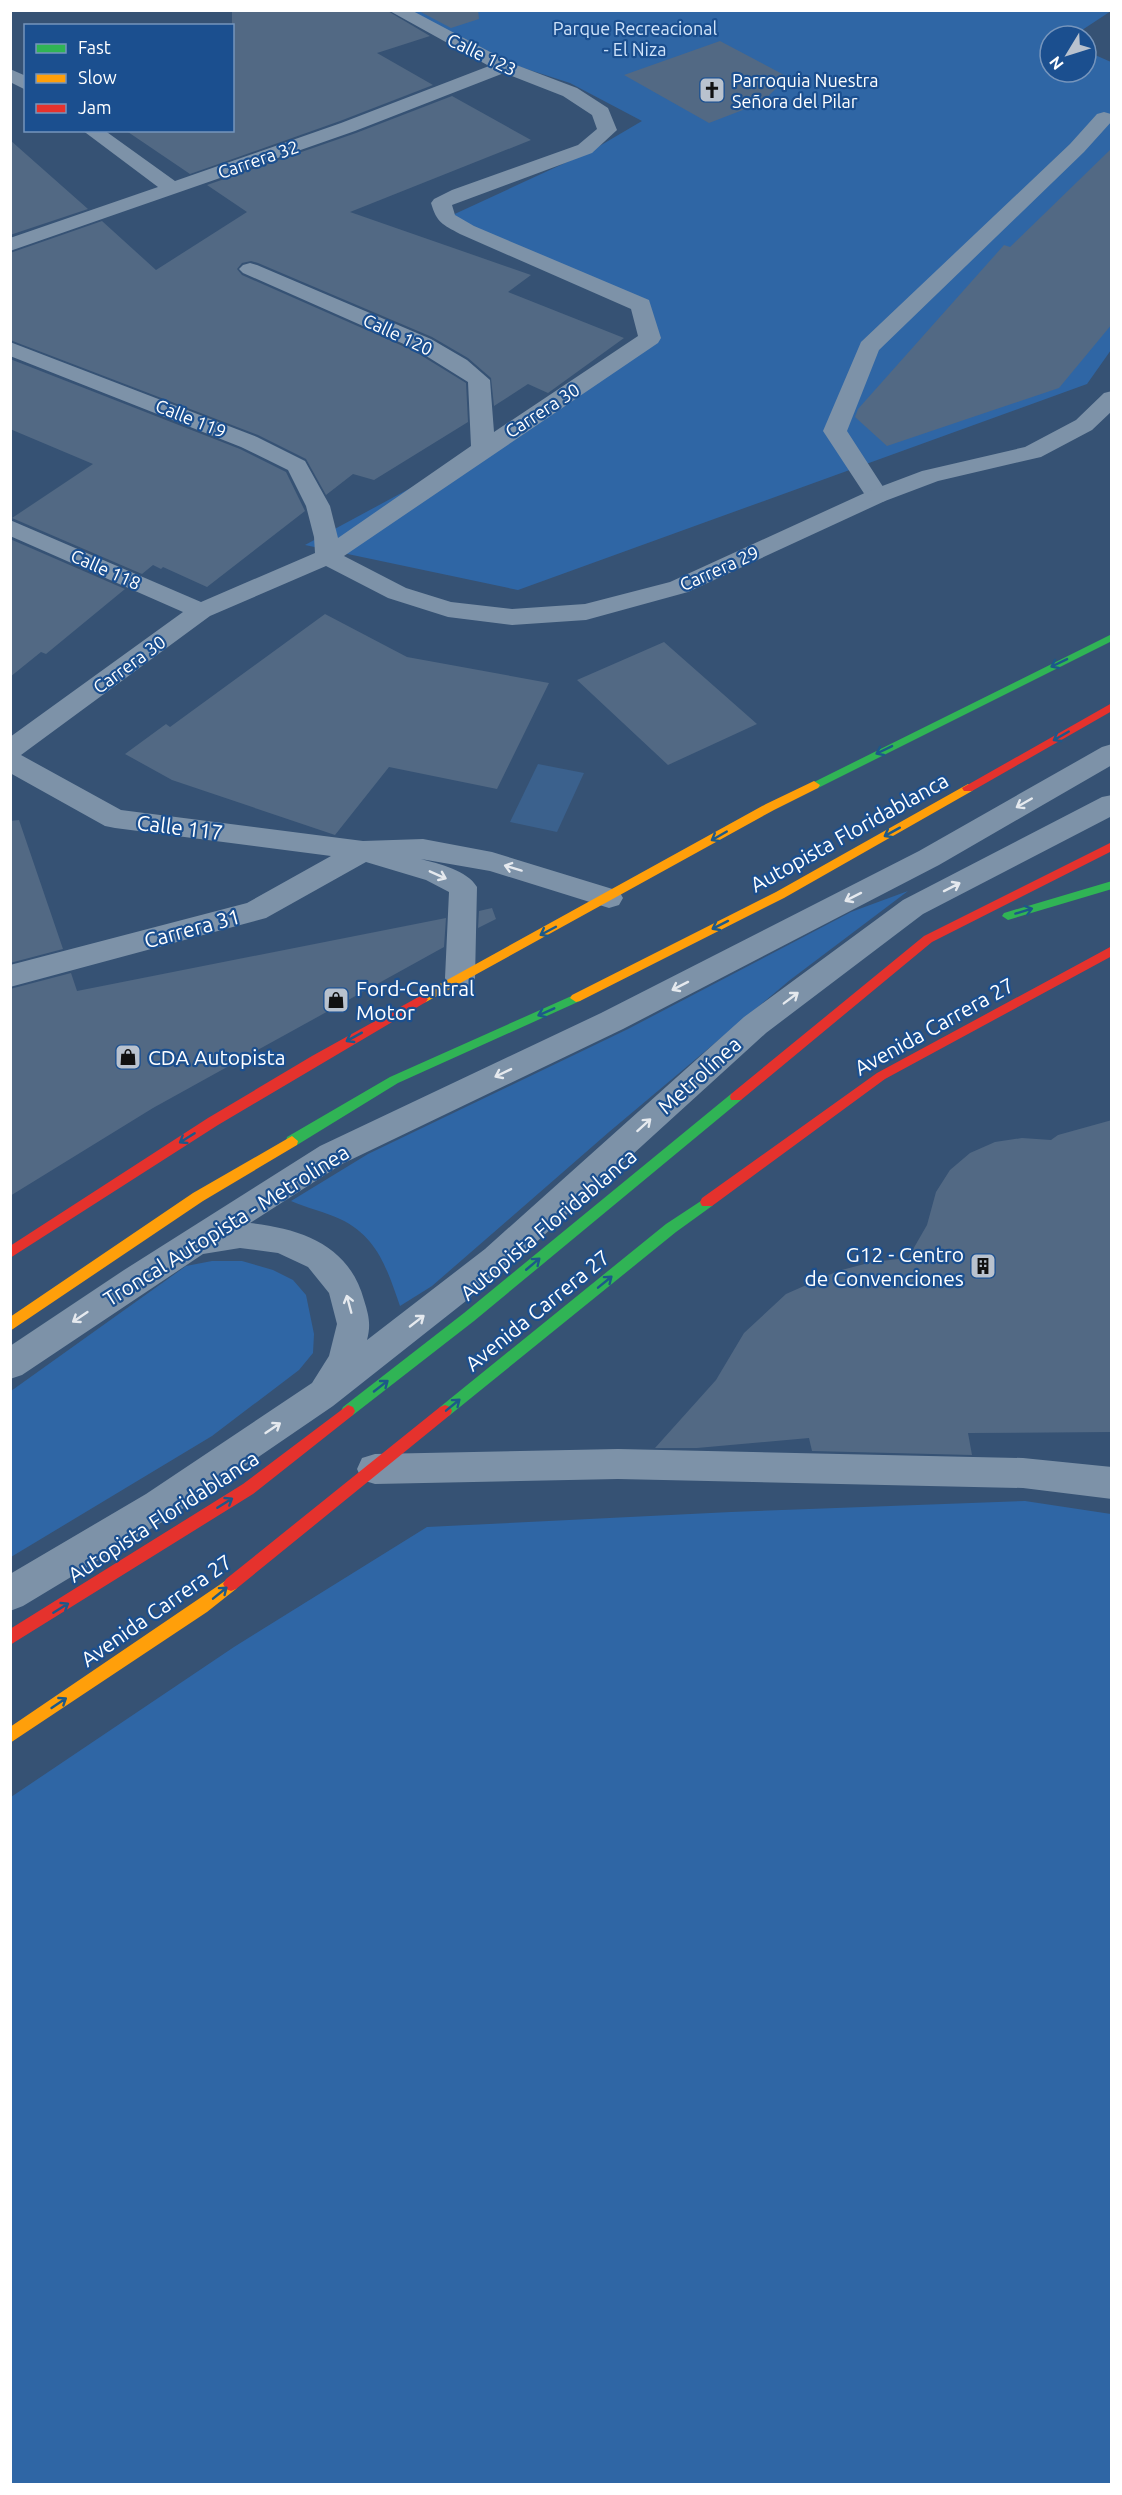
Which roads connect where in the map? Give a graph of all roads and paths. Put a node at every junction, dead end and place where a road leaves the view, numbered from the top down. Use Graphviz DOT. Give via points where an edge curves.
graph roads {
  1 [pos="398,10"];
  2 [pos="504,67"];
  3 [pos="10,74"];
  4 [pos="24,83"];
  5 [pos="570,92"];
  6 [pos="1104,118"];
  7 [pos="94,132"];
  8 [pos="174,189"];
  9 [pos="10,245"];
  10 [pos="250,269"];
  11 [pos="10,348"];
  12 [pos="1112,398"];
  13 [pos="483,449"];
  14 [pos="877,496"];
  15 [pos="10,527"];
  16 [pos="326,547"];
  17 [pos="201,611"];
  18 [pos="1112,638"];
  19 [pos="1112,706"];
  20 [pos="10,750"];
  21 [pos="1112,753"];
  22 [pos="10,761"];
  23 [pos="1112,804"];
  24 [pos="1112,846"];
  25 [pos="363,851"];
  26 [pos="1112,885"];
  27 [pos="609,898"];
  28 [pos="928,939"];
  29 [pos="1112,950"];
  30 [pos="10,976"];
  31 [pos="460,978"];
  32 [pos="197,1242"];
  33 [pos="10,1253"];
  34 [pos="10,1325"];
  35 [pos="10,1365"];
  36 [pos="321,1396"];
  37 [pos="375,1469"];
  38 [pos="1112,1483"];
  39 [pos="10,1594"];
  40 [pos="10,1638"];
  41 [pos="10,1736"];
  1 -- 2 [label="street, Calle 123"];
  2 -- 5 [label="street, Calle 123"];
  2 -- 8 [label="street, Carrera 32" via="348,128"];
  3 -- 4 [label="street"];
  5 -- 13 [label="street, Carrera 30" via="601,112 607,130 585,149 441,203 446,218 467,230 641,306 650,338"];
  6 -- 14 [label="street" via="869,347 836,431"];
  7 -- 8 [label="street"];
  8 -- 9 [label="street, Carrera 32"];
  10 -- 13 [label="street, Calle 120" via="423,344 479,380"];
  11 -- 16 [label="street, Calle 119" via="249,442 297,466 318,506"];
  12 -- 14 [label="street, Carrera 29" via="1084,425 1033,452 930,476"];
  13 -- 16 [label="street, Carrera 30"];
  14 -- 16 [label="street, Carrera 29" via="679,587 585,612 512,617 448,609 398,593"];
  15 -- 17 [label="street, Calle 118"];
  16 -- 17 [label="street, Carrera 30"];
  17 -- 20 [label="street, Carrera 30"];
  18 -- 27 [label="highway, one-way" via="770,807"];
  19 -- 34 [label="highway, Autopista Floridablanca, one-way" via="770,900 594,990 394,1080 198,1197"];
  21 -- 32 [label="street, Troncal Autopista - Metrolinea, one-way" via="929,858 612,1021 331,1155"];
  22 -- 25 [label="street, Calle 117" via="115,819"];
  36 -- 23 [label="street, Metrolínea, one-way" via="497,1258 754,1025 913,907"];
  24 -- 28 [label="highway, Autopista Floridablanca"];
  27 -- 25 [label="street, Carrera 31, one-way" via="492,862 423,849"];
  25 -- 30 [label="street, Carrera 31" via="256,911"];
  25 -- 31 [label="street, one-way" via="436,873 463,887"];
  28 -- 26 [label="highway, one-way"];
  27 -- 31 [label="highway, one-way"];
  40 -- 28 [label="highway, Autopista Floridablanca, one-way" via="248,1489 469,1317"];
  37 -- 29 [label="highway, Avenida Carrera 27, one-way" via="671,1228 881,1076"];
  31 -- 33 [label="highway, one-way" via="287,1076"];
  32 -- 35 [label="street, Troncal Autopista - Metrolinea, one-way"];
  36 -- 32 [label="street, one-way" via="345,1361 354,1324 344,1288 320,1258 283,1240 240,1235"];
  39 -- 36 [label="street, one-way" via="159,1505"];
  37 -- 38 [label="street" via="618,1464 1023,1473"];
  41 -- 37 [label="highway, Avenida Carrera 27, one-way" via="202,1607"];
}
